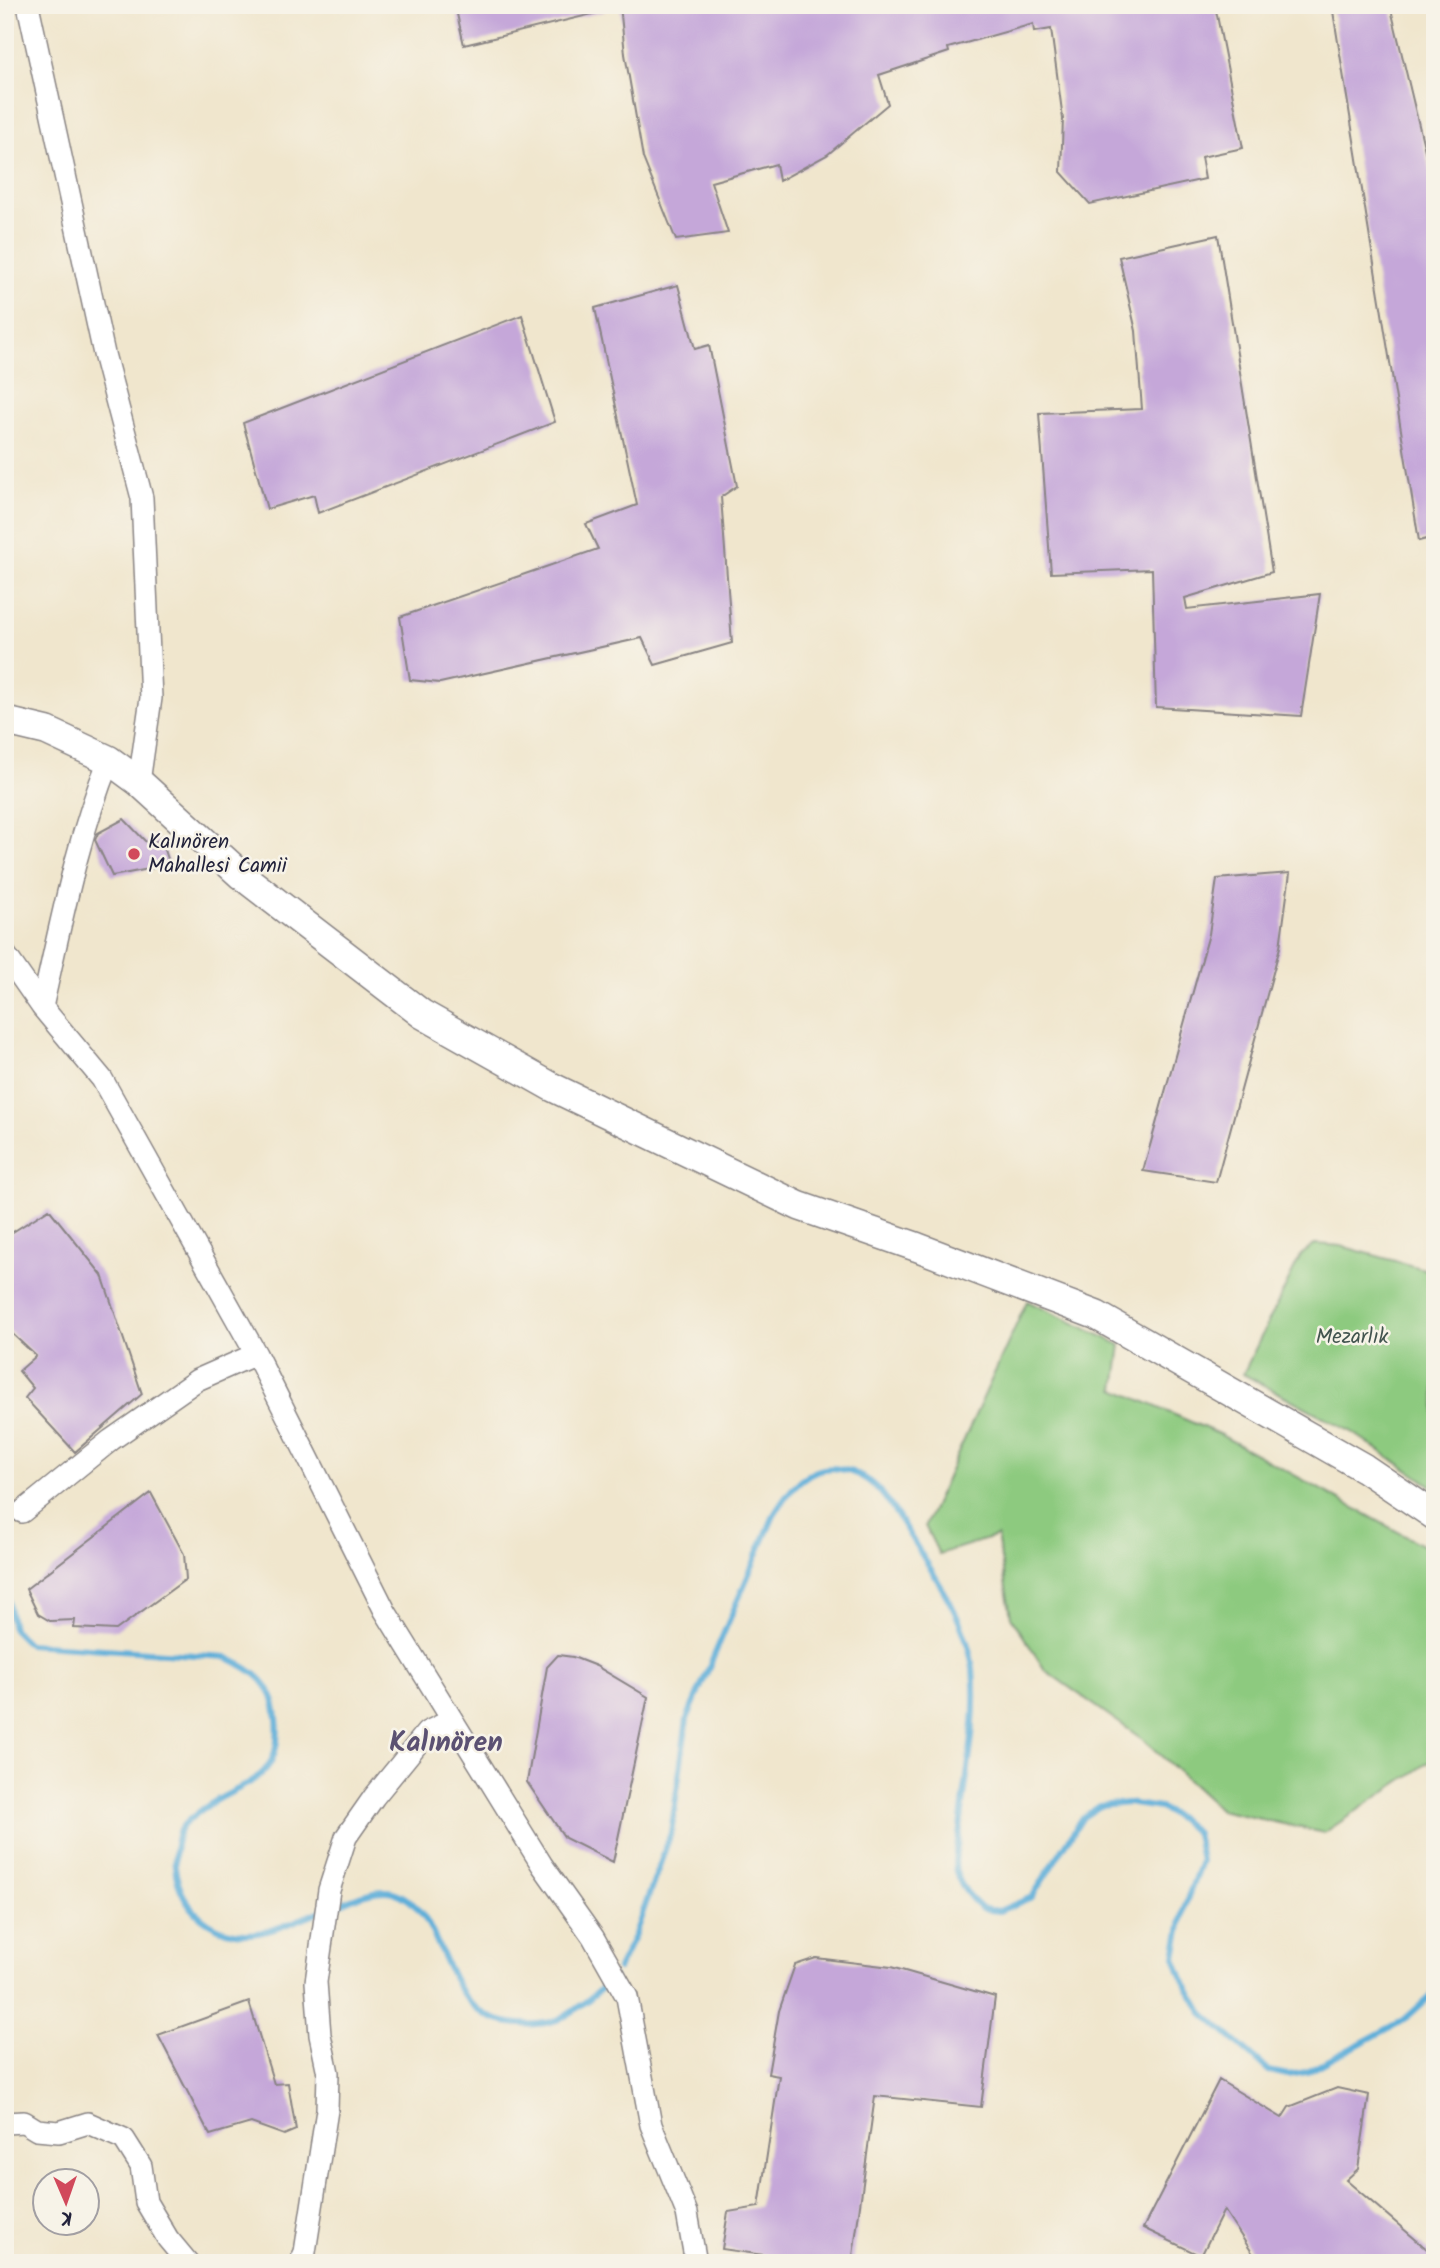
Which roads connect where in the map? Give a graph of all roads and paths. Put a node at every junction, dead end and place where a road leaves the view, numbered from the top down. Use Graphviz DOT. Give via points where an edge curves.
graph roads {
  1 [pos="28,5"];
  2 [pos="5,721"];
  3 [pos="109,760"];
  4 [pos="138,782"];
  5 [pos="5,954"];
  6 [pos="43,1007"];
  7 [pos="256,1354"];
  8 [pos="22,1512"];
  9 [pos="1435,1516"];
  10 [pos="450,1721"];
  11 [pos="5,2123"];
  12 [pos="188,2263"];
  13 [pos="300,2263"];
  14 [pos="696,2263"];
  1 -- 4 [label="street" via="104,354 142,498 151,698"];
  2 -- 3 [label="street" via="47,731"];
  3 -- 4 [label="street"];
  3 -- 6 [label="street" via="90,806 68,886"];
  4 -- 9 [label="street" via="241,876 434,1021 552,1087 799,1206 1096,1315 1364,1468"];
  5 -- 6 [label="street"];
  6 -- 7 [label="street" via="102,1079"];
  7 -- 8 [label="street" via="197,1380 111,1440"];
  7 -- 10 [label="street" via="385,1611"];
  10 -- 13 [label="street" via="426,1732 346,1837 329,1890 316,1982 328,2073 327,2110"];
  10 -- 14 [label="street" via="593,1937 627,1997 651,2124 687,2213"];
  11 -- 12 [label="street" via="24,2122 37,2130 59,2132 88,2123 124,2138 141,2166 146,2202"];
}
